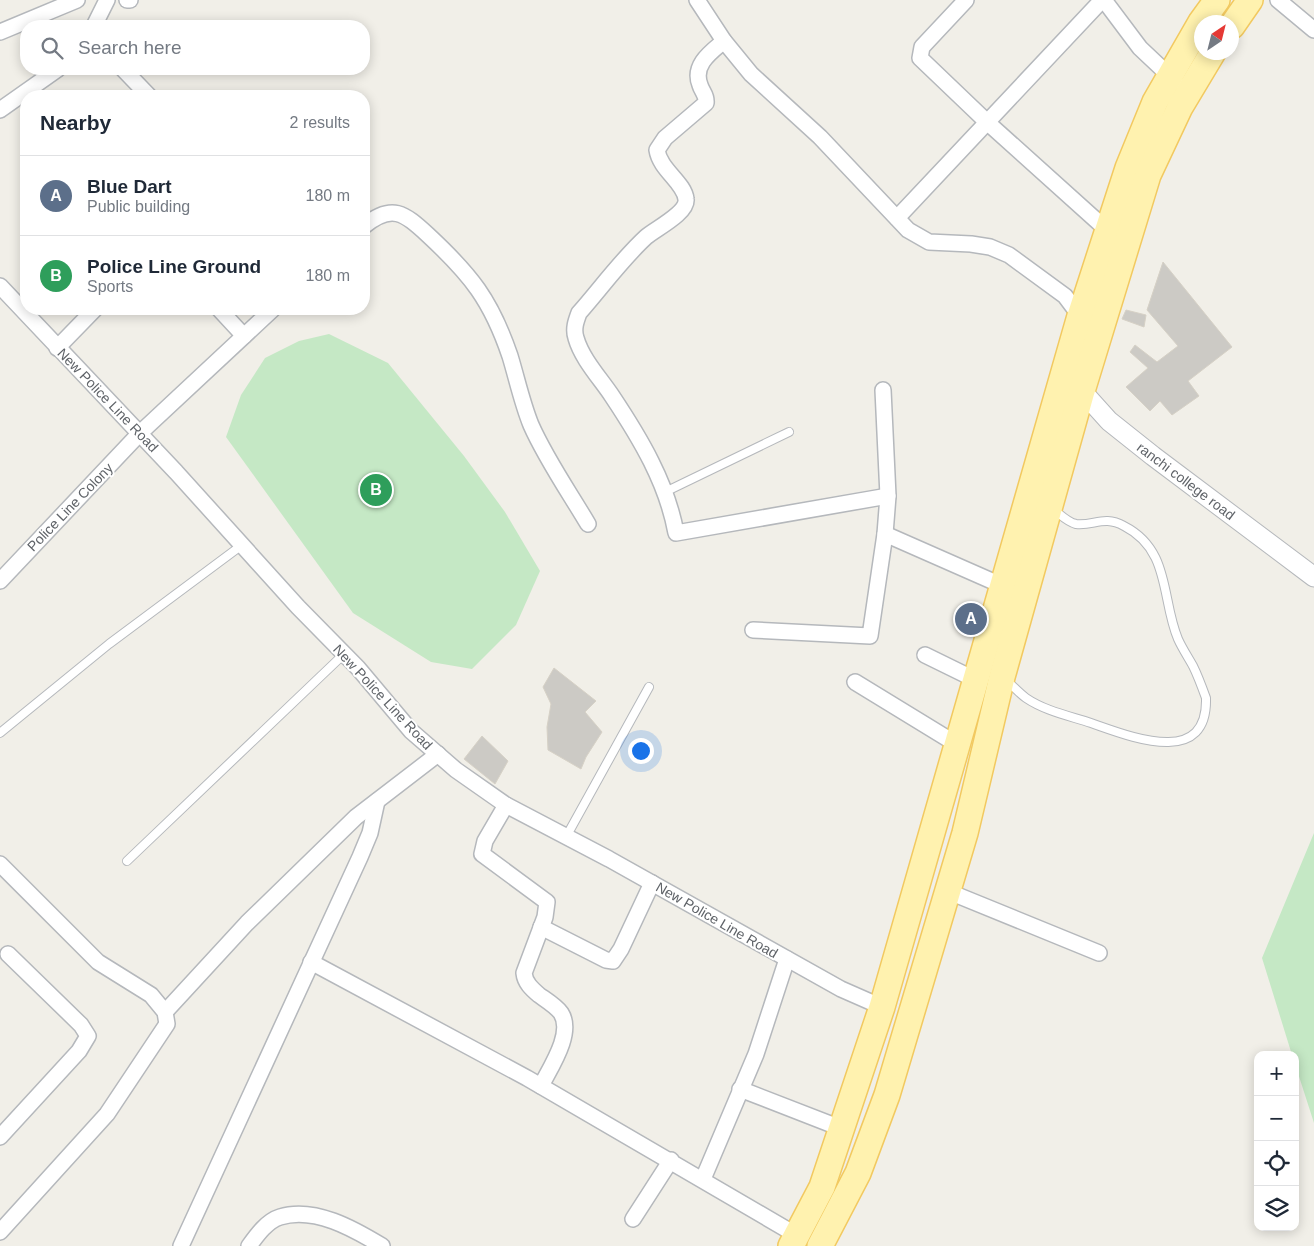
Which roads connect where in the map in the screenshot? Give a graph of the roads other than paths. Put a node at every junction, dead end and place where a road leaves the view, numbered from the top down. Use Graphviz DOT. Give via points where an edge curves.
graph roads {
  1 [pos="77,0"];
  2 [pos="107,0"];
  3 [pos="697,0"];
  4 [pos="966,0"];
  5 [pos="1103,0"];
  6 [pos="1217,0"];
  7 [pos="1250,0"];
  8 [pos="1278,0"];
  9 [pos="1239,16"];
  10 [pos="29,20"];
  11 [pos="97,20"];
  12 [pos="20,24"];
  13 [pos="1314,30"];
  14 [pos="0,32"];
  15 [pos="724,41"];
  16 [pos="1208,60"];
  17 [pos="50,75"];
  18 [pos="129,75"];
  19 [pos="1169,77"];
  20 [pos="28,90"];
  21 [pos="143,90"];
  22 [pos="1190,91"];
  23 [pos="20,96"];
  24 [pos="0,110"];
  25 [pos="988,123"];
  26 [pos="897,218"];
  27 [pos="370,222"];
  28 [pos="1107,230"];
  29 [pos="0,286"];
  30 [pos="20,308"];
  31 [pos="27,315"];
  32 [pos="89,315"];
  33 [pos="224,315"];
  34 [pos="267,315"];
  35 [pos="1080,316"];
  36 [pos="244,336"];
  37 [pos="57,348"];
  38 [pos="1072,387"];
  39 [pos="884,390"];
  40 [pos="789,432"];
  41 [pos="140,433"];
  42 [pos="665,492"];
  43 [pos="888,496"];
  44 [pos="1050,506"];
  45 [pos="588,524"];
  46 [pos="885,534"];
  47 [pos="242,545"];
  48 [pos="1311,570"];
  49 [pos="0,581"];
  50 [pos="1014,591"];
  51 [pos="753,630"];
  52 [pos="344,654"];
  53 [pos="925,655"];
  54 [pos="1002,677"];
  55 [pos="976,680"];
  56 [pos="855,682"];
  57 [pos="649,688"];
  58 [pos="0,733"];
  59 [pos="958,745"];
  60 [pos="438,754"];
  61 [pos="377,801"];
  62 [pos="506,805"];
  63 [pos="566,837"];
  64 [pos="127,861"];
  65 [pos="0,864"];
  66 [pos="652,883"];
  67 [pos="947,891"];
  68 [pos="541,927"];
  69 [pos="8,954"];
  70 [pos="1099,954"];
  71 [pos="787,959"];
  72 [pos="311,962"];
  73 [pos="882,1007"];
  74 [pos="165,1012"];
  75 [pos="541,1086"];
  76 [pos="740,1089"];
  77 [pos="843,1129"];
  78 [pos="0,1137"];
  79 [pos="670,1160"];
  80 [pos="703,1179"];
  81 [pos="633,1219"];
  82 [pos="0,1232"];
  83 [pos="803,1243"];
  84 [pos="181,1246"];
  85 [pos="250,1246"];
  86 [pos="382,1246"];
  1 -- 10 [label="street"];
  2 -- 11 [label="street"];
  3 -- 15 [label="street"];
  4 -- 25 [label="street" via="922,47 920,58"];
  5 -- 19 [label="street" via="1140,48"];
  5 -- 25 [label="street"];
  6 -- 19 [label="main road"];
  7 -- 9 [label="main road"];
  8 -- 13 [label="street"];
  12 -- 14 [label="street"];
  15 -- 26 [label="street" via="751,74 820,137"];
  15 -- 42 [label="street" via="700,65 699,83 706,103 665,138 657,150 662,164 683,192 685,206 646,237 580,312 575,325 575,338 583,355 631,426"];
  16 -- 22 [label="main road"];
  17 -- 20 [label="street"];
  18 -- 21 [label="street"];
  19 -- 22 [label="street"];
  19 -- 28 [label="main road" via="1144,127"];
  22 -- 38 [label="main road" via="1148,175"];
  23 -- 24 [label="street"];
  25 -- 26 [label="street"];
  25 -- 28 [label="street"];
  26 -- 35 [label="street" via="908,230 929,242 990,247 1009,255 1065,296"];
  27 -- 45 [label="street" via="384,213 397,212 410,219 476,285 499,326 531,425"];
  28 -- 35 [label="main road"];
  29 -- 30 [label="street, New Police Line Road"];
  31 -- 37 [label="street, New Police Line Road"];
  32 -- 37 [label="street"];
  33 -- 36 [label="street"];
  34 -- 36 [label="street, Police Line Colony"];
  35 -- 38 [label="main road"];
  36 -- 41 [label="street, Police Line Colony"];
  37 -- 41 [label="street, New Police Line Road"];
  38 -- 44 [label="main road"];
  38 -- 48 [label="street, ranchi college road" via="1153,456"];
  38 -- 50 [label="main road"];
  39 -- 43 [label="street"];
  40 -- 42 [label="lane"];
  41 -- 47 [label="street, New Police Line Road"];
  41 -- 49 [label="street, Police Line Colony"];
  42 -- 43 [label="street" via="676,533"];
  43 -- 46 [label="street"];
  44 -- 50 [label="main road"];
  44 -- 54 [label="lane" via="1076,524 1102,520 1126,526 1155,556 1163,572 1171,618 1206,698 1206,712 1202,724 1178,742 1144,741 1027,699"];
  46 -- 50 [label="street"];
  46 -- 51 [label="street" via="870,636"];
  47 -- 52 [label="street, New Police Line Road"];
  47 -- 58 [label="lane" via="109,644"];
  50 -- 54 [label="main road"];
  50 -- 55 [label="main road"];
  52 -- 60 [label="street, New Police Line Road" via="412,731"];
  52 -- 64 [label="lane"];
  53 -- 55 [label="street"];
  54 -- 67 [label="main road" via="965,833"];
  55 -- 59 [label="main road"];
  56 -- 59 [label="street"];
  57 -- 63 [label="lane"];
  59 -- 73 [label="main road"];
  60 -- 61 [label="street"];
  60 -- 62 [label="street, New Police Line Road"];
  61 -- 72 [label="street" via="370,832"];
  61 -- 74 [label="street" via="247,923"];
  62 -- 63 [label="street, New Police Line Road"];
  62 -- 68 [label="street" via="485,841 482,854 547,902"];
  63 -- 66 [label="street, New Police Line Road"];
  65 -- 74 [label="street" via="98,962 151,995"];
  66 -- 68 [label="street" via="613,961"];
  66 -- 71 [label="street, New Police Line Road"];
  67 -- 70 [label="street"];
  67 -- 83 [label="main road" via="873,1135 858,1173"];
  68 -- 75 [label="street" via="524,973 525,980 561,1013 564,1024 563,1041"];
  69 -- 78 [label="street" via="81,1025 88,1036 79,1051"];
  71 -- 73 [label="street, New Police Line Road"];
  71 -- 76 [label="street" via="756,1054"];
  72 -- 75 [label="street"];
  72 -- 84 [label="street"];
  73 -- 77 [label="main road"];
  74 -- 82 [label="street" via="167,1024 164,1032 107,1114"];
  75 -- 79 [label="street"];
  76 -- 77 [label="street"];
  76 -- 80 [label="street"];
  77 -- 83 [label="main road"];
  79 -- 80 [label="street"];
  79 -- 81 [label="street"];
  80 -- 83 [label="street"];
  85 -- 86 [label="street" via="260,1232 280,1217 296,1215 332,1221 358,1231"];
}
